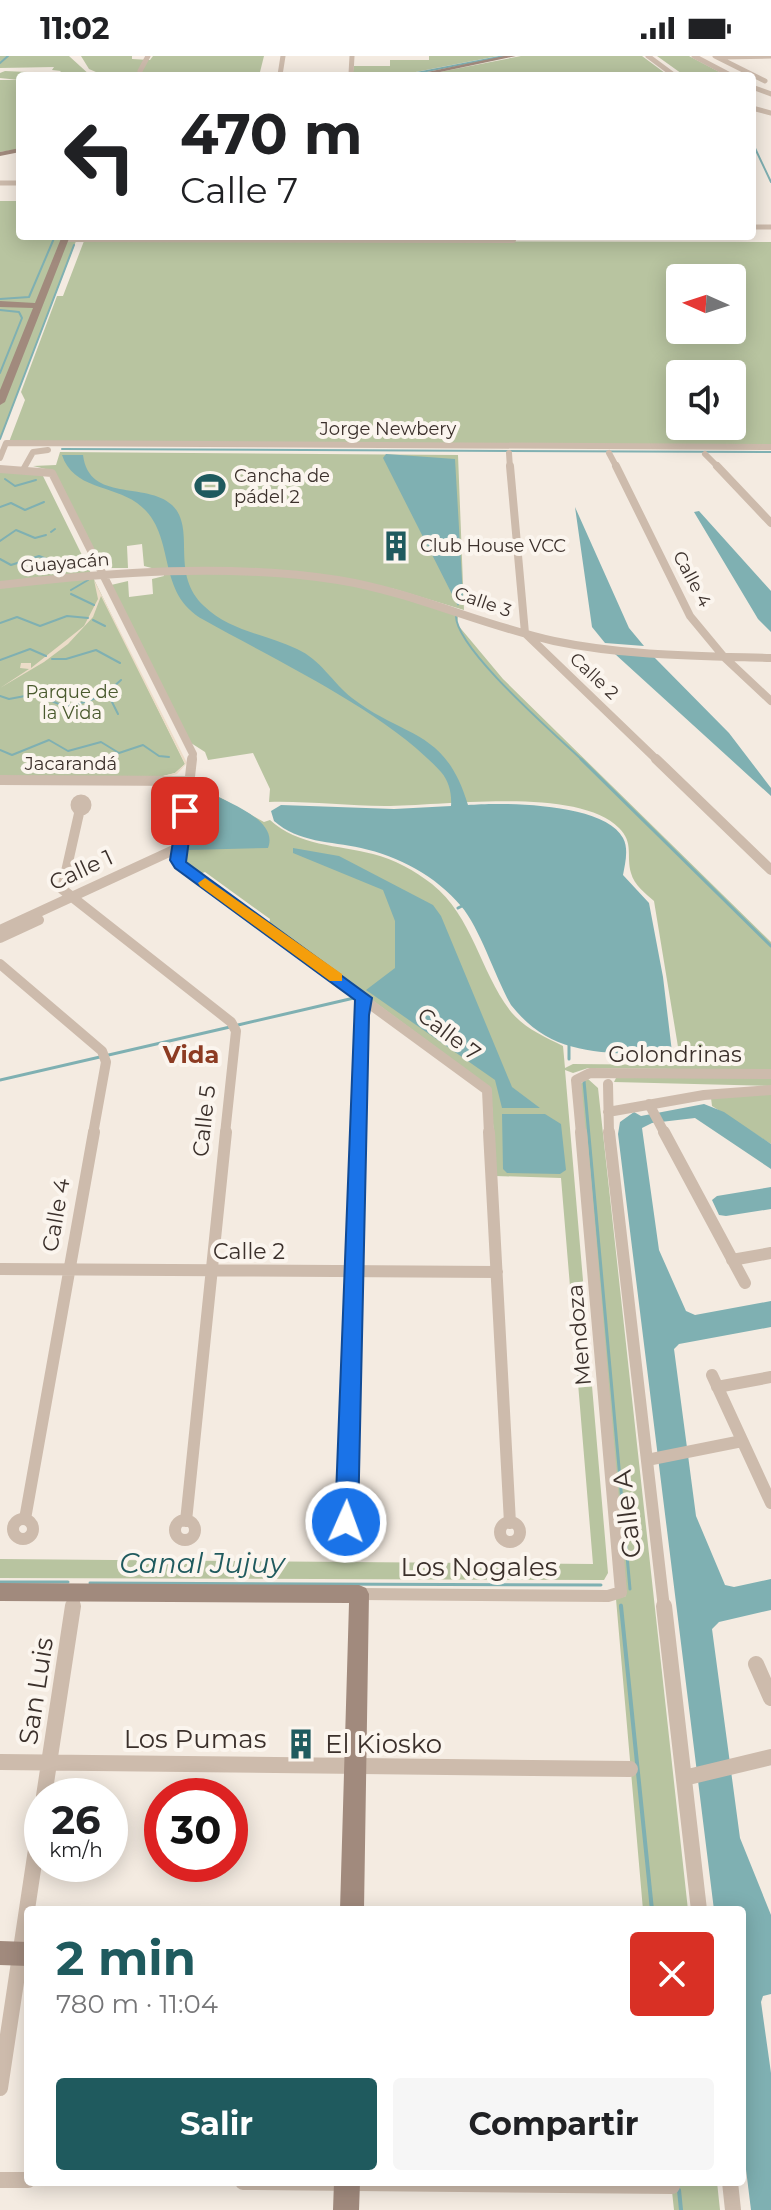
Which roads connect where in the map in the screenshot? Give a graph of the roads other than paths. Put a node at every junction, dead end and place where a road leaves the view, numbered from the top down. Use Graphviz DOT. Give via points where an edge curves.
graph roads {
  1 [pos="148,56"];
  2 [pos="513,56"];
  3 [pos="648,56"];
  4 [pos="694,56"];
  5 [pos="771,56"];
  6 [pos="716,57"];
  7 [pos="140,71"];
  8 [pos="431,72"];
  9 [pos="670,72"];
  10 [pos="724,72"];
  11 [pos="750,72"];
  12 [pos="65,240"];
  13 [pos="43,295"];
  14 [pos="4,304"];
  15 [pos="38,306"];
  16 [pos="34,318"];
  17 [pos="0,402"];
  18 [pos="771,447"];
  19 [pos="509,453"];
  20 [pos="609,453"];
  21 [pos="705,454"];
  22 [pos="771,454"];
  23 [pos="0,458"];
  24 [pos="0,469"];
  25 [pos="27,470"];
  26 [pos="771,523"];
  27 [pos="166,572"];
  28 [pos="103,576"];
  29 [pos="0,585"];
  30 [pos="525,633"];
  31 [pos="724,657"];
  32 [pos="771,658"];
  33 [pos="771,701"];
  34 [pos="0,780"];
  35 [pos="190,781"];
  36 [pos="80,809"];
  37 [pos="179,852"];
  38 [pos="771,870"];
  39 [pos="75,899"];
  40 [pos="0,930"];
  41 [pos="0,938"];
  42 [pos="0,964"];
  43 [pos="364,998"];
  44 [pos="771,1074"];
  45 [pos="579,1076"];
  46 [pos="607,1079"];
  47 [pos="771,1090"];
  48 [pos="649,1104"];
  49 [pos="608,1106"];
  50 [pos="771,1253"];
  51 [pos="732,1260"];
  52 [pos="0,1269"];
  53 [pos="69,1270"];
  54 [pos="212,1270"];
  55 [pos="353,1271"];
  56 [pos="497,1272"];
  57 [pos="745,1283"];
  58 [pos="771,1377"];
  59 [pos="742,1441"];
  60 [pos="647,1460"];
  61 [pos="771,1503"];
  62 [pos="25,1519"];
  63 [pos="186,1521"];
  64 [pos="346,1522"];
  65 [pos="510,1523"];
  66 [pos="0,1592"];
  67 [pos="621,1592"];
  68 [pos="75,1593"];
  69 [pos="359,1594"];
  70 [pos="756,1664"];
  71 [pos="767,1680"];
  72 [pos="771,1698"];
  73 [pos="771,1757"];
  74 [pos="0,1762"];
  75 [pos="49,1762"];
  76 [pos="355,1764"];
  77 [pos="630,1769"];
  78 [pos="47,1778"];
  79 [pos="684,1778"];
  80 [pos="29,1882"];
  81 [pos="25,1906"];
  82 [pos="352,1906"];
  83 [pos="699,1906"];
  84 [pos="24,1910"];
  85 [pos="16,1954"];
  86 [pos="0,2088"];
  87 [pos="0,2180"];
  88 [pos="24,2180"];
  89 [pos="347,2186"];
  90 [pos="730,2186"];
  91 [pos="346,2210"];
  92 [pos="733,2210"];
  1 -- 7 [label="street"];
  2 -- 8 [label="main road"];
  3 -- 9 [label="street"];
  4 -- 10 [label="street"];
  5 -- 6 [label="street"];
  6 -- 11 [label="street"];
  12 -- 13 [label="main road"];
  13 -- 14 [label="main road"];
  13 -- 15 [label="main road"];
  14 -- 15 [label="main road"];
  14 -- 16 [label="main road"];
  15 -- 16 [label="main road"];
  16 -- 17 [label="main road"];
  18 -- 23 [label="street, Jorge Newbery" via="6,443"];
  19 -- 20 [label="street"];
  19 -- 25 [label="street" via="39,450"];
  19 -- 30 [label="street"];
  20 -- 21 [label="street"];
  20 -- 31 [label="street, Calle 4" via="690,616"];
  21 -- 22 [label="street"];
  21 -- 26 [label="street"];
  24 -- 25 [label="street"];
  25 -- 28 [label="street" via="49,471"];
  27 -- 28 [label="street, Guayacán"];
  27 -- 30 [label="street, Calle 3" via="258,572 340,580 421,598"];
  28 -- 29 [label="street, Guayacán"];
  28 -- 35 [label="street" via="193,754"];
  30 -- 31 [label="street, Calle 3" via="604,647"];
  30 -- 38 [label="street, Calle 2"];
  31 -- 32 [label="street, Calle 3"];
  31 -- 33 [label="street, Calle 4"];
  34 -- 35 [label="street, Jacarandá"];
  35 -- 37 [label="street"];
  36 -- 39 [label="street" via="62,885"];
  37 -- 39 [label="street, Calle 1"];
  37 -- 43 [label="street, Calle 7" via="180,865"];
  39 -- 40 [label="street, Calle 1"];
  39 -- 41 [label="street, Calle 1"];
  39 -- 54 [label="street, Calle 5" via="235,1026"];
  42 -- 53 [label="street, Calle 4" via="105,1056"];
  43 -- 55 [label="street"];
  43 -- 56 [label="street, Calle 7" via="487,1090"];
  44 -- 46 [label="street, Golondrinas"];
  45 -- 46 [label="street, Golondrinas"];
  45 -- 67 [label="street, Mendoza" via="575,1085"];
  46 -- 49 [label="street, Calle A"];
  47 -- 48 [label="street"];
  48 -- 49 [label="street"];
  48 -- 51 [label="street"];
  49 -- 60 [label="street, Calle A"];
  50 -- 51 [label="street"];
  51 -- 57 [label="street"];
  52 -- 53 [label="street, Calle 2"];
  53 -- 54 [label="street, Calle 2"];
  53 -- 62 [label="street, Calle 4"];
  54 -- 55 [label="street, Calle 2"];
  54 -- 63 [label="street, Calle 5"];
  55 -- 56 [label="street, Calle 2"];
  55 -- 64 [label="street"];
  56 -- 65 [label="street, Calle 7"];
  58 -- 59 [label="street" via="714,1381"];
  59 -- 60 [label="street"];
  59 -- 61 [label="street"];
  60 -- 79 [label="street, Calle A"];
  66 -- 68 [label="main road, Los Nogales"];
  67 -- 69 [label="street, Los Nogales"];
  68 -- 69 [label="main road, Los Nogales"];
  68 -- 75 [label="street, San Luis"];
  69 -- 76 [label="main road"];
  70 -- 71 [label="street"];
  71 -- 72 [label="street"];
  73 -- 79 [label="street"];
  74 -- 75 [label="street, Los Pumas"];
  75 -- 76 [label="street, Los Pumas"];
  75 -- 78 [label="street, San Luis"];
  76 -- 77 [label="street, Los Pumas"];
  76 -- 82 [label="main road"];
  79 -- 83 [label="street, Calle A"];
  80 -- 81 [label="street"];
  84 -- 85 [label="street"];
  85 -- 86 [label="street"];
  87 -- 88 [label="street"];
  89 -- 91 [label="main road"];
  90 -- 92 [label="street"];
}
